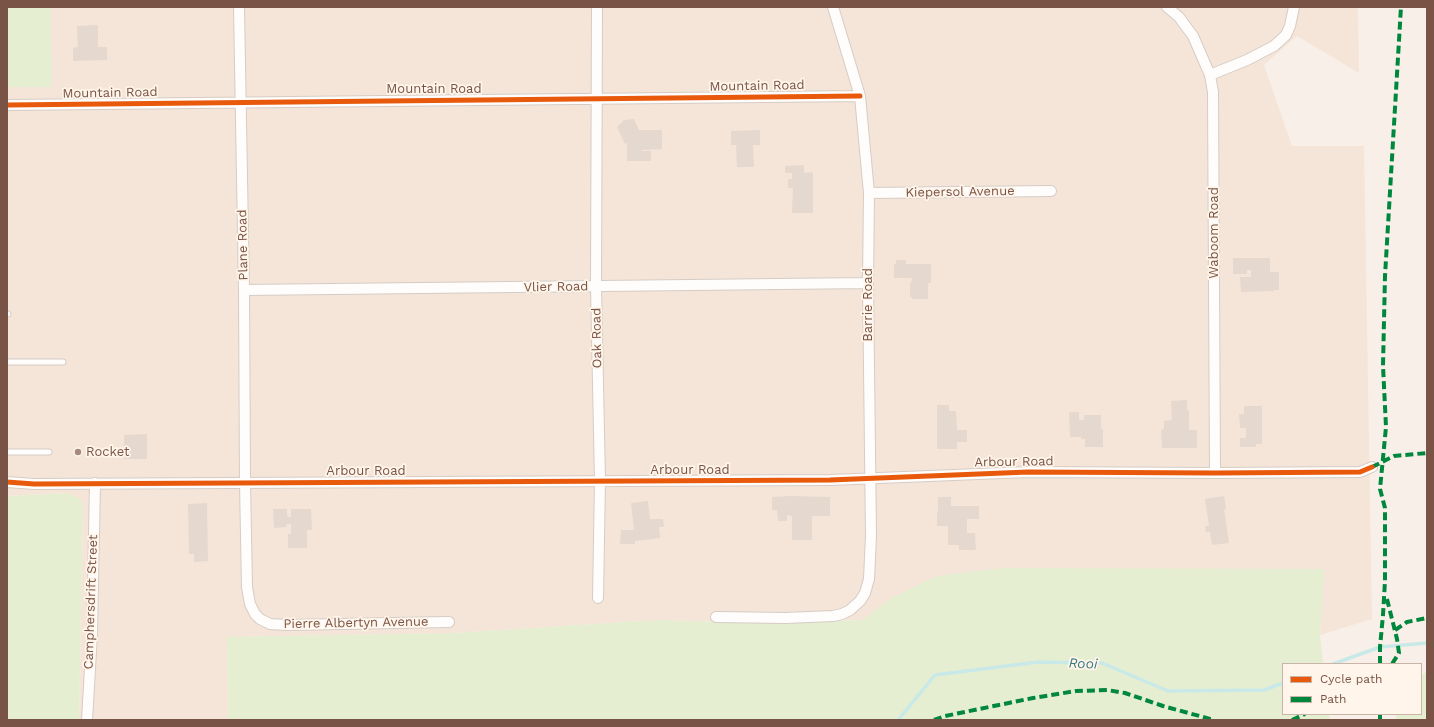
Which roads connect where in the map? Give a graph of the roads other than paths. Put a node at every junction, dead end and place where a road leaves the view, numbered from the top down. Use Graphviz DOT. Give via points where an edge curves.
graph roads {
  1 [pos="239,7"];
  2 [pos="597,7"];
  3 [pos="833,7"];
  4 [pos="1167,7"];
  5 [pos="1294,7"];
  6 [pos="1210,76"];
  7 [pos="860,96"];
  8 [pos="596,99"];
  9 [pos="240,102"];
  10 [pos="7,105"];
  11 [pos="1051,191"];
  12 [pos="870,193"];
  13 [pos="868,284"];
  14 [pos="596,286"];
  15 [pos="244,290"];
  16 [pos="7,362"];
  17 [pos="63,362"];
  18 [pos="7,452"];
  19 [pos="49,452"];
  20 [pos="1372,467"];
  21 [pos="1215,473"];
  22 [pos="870,478"];
  23 [pos="600,481"];
  24 [pos="7,482"];
  25 [pos="95,483"];
  26 [pos="245,483"];
  27 [pos="598,598"];
  28 [pos="716,617"];
  29 [pos="449,622"];
  30 [pos="87,720"];
  1 -- 9 [label="street, Plane Road"];
  2 -- 8 [label="street, Oak Road"];
  3 -- 7 [label="street, Barrie Road"];
  4 -- 6 [label="street, Waboom Road" via="1179,17 1193,36"];
  5 -- 6 [label="street" via="1286,35 1274,46"];
  6 -- 21 [label="street, Waboom Road" via="1214,101"];
  7 -- 8 [label="street, Mountain Road"];
  7 -- 12 [label="street, Barrie Road"];
  8 -- 9 [label="street, Mountain Road"];
  8 -- 14 [label="street, Oak Road"];
  9 -- 10 [label="street, Mountain Road"];
  9 -- 15 [label="street, Plane Road"];
  11 -- 12 [label="street, Kiepersol Avenue"];
  12 -- 13 [label="street, Barrie Road"];
  13 -- 14 [label="street, Vlier Road"];
  13 -- 22 [label="street, Barrie Road"];
  14 -- 15 [label="street, Vlier Road"];
  14 -- 23 [label="street, Oak Road"];
  15 -- 26 [label="street, Plane Road"];
  16 -- 17 [label="lane"];
  18 -- 19 [label="lane"];
  20 -- 21 [label="street, Arbour Road" via="1360,472"];
  21 -- 22 [label="street, Arbour Road" via="1028,472"];
  22 -- 23 [label="street, Arbour Road"];
  22 -- 28 [label="street, Barrie Road" via="870,571 864,593 856,604 842,614 821,618"];
  23 -- 26 [label="street, Arbour Road"];
  23 -- 27 [label="street, Oak Road"];
  24 -- 25 [label="street, Arbour Road"];
  25 -- 26 [label="street, Arbour Road"];
  25 -- 30 [label="street, Camphersdrift Street" via="92,634"];
  26 -- 29 [label="street, Pierre Albertyn Avenue" via="248,596 254,614 260,619 270,624 287,625"];
}
